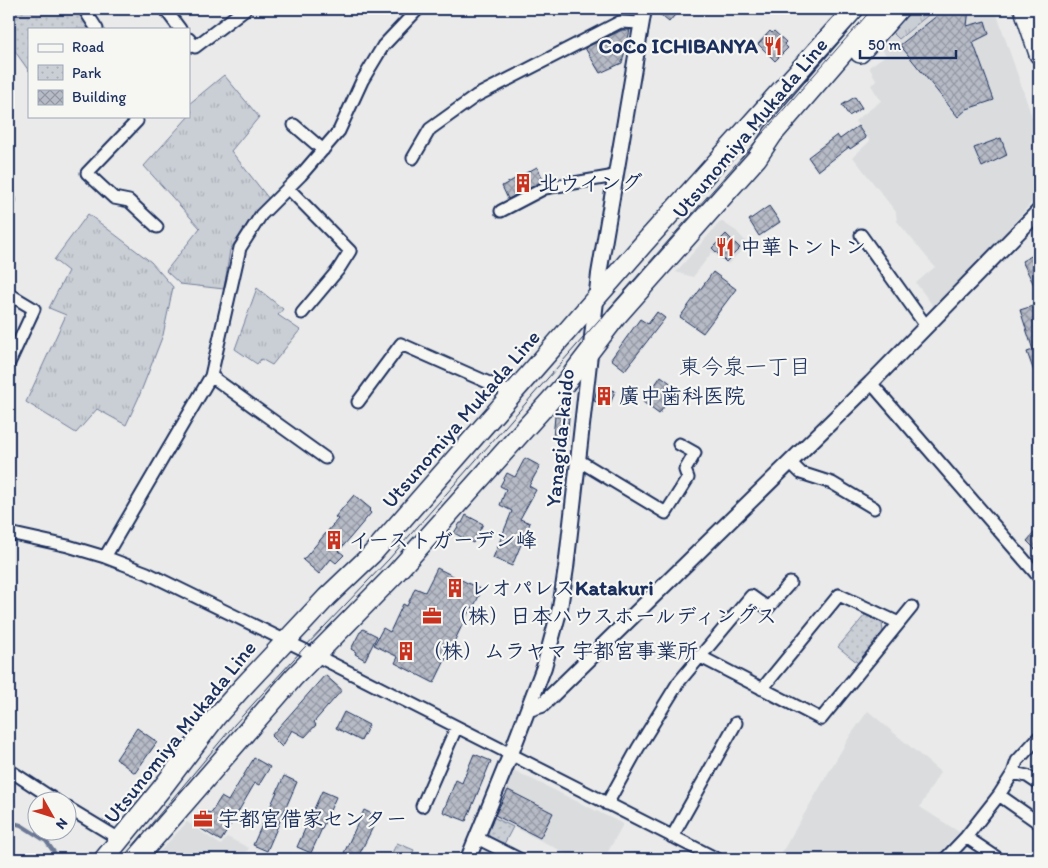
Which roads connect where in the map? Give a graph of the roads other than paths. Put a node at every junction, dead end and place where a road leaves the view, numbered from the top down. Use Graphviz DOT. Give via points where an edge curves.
graph roads {
  1 [pos="84,9"];
  2 [pos="165,9"];
  3 [pos="245,9"];
  4 [pos="418,9"];
  5 [pos="838,9"];
  6 [pos="854,9"];
  7 [pos="881,9"];
  8 [pos="899,9"];
  9 [pos="1024,9"];
  10 [pos="642,16"];
  11 [pos="96,28"];
  12 [pos="179,28"];
  13 [pos="190,40"];
  14 [pos="1039,54"];
  15 [pos="134,118"];
  16 [pos="294,125"];
  17 [pos="773,134"];
  18 [pos="733,143"];
  19 [pos="322,150"];
  20 [pos="412,158"];
  21 [pos="615,176"];
  22 [pos="288,188"];
  23 [pos="1039,210"];
  24 [pos="501,211"];
  25 [pos="157,227"];
  26 [pos="861,235"];
  27 [pos="9,294"];
  28 [pos="596,300"];
  29 [pos="302,313"];
  30 [pos="926,326"];
  31 [pos="589,354"];
  32 [pos="9,363"];
  33 [pos="211,376"];
  34 [pos="871,383"];
  35 [pos="514,394"];
  36 [pos="358,402"];
  37 [pos="679,444"];
  38 [pos="325,458"];
  39 [pos="578,460"];
  40 [pos="790,462"];
  41 [pos="874,508"];
  42 [pos="9,533"];
  43 [pos="105,557"];
  44 [pos="1039,577"];
  45 [pos="790,583"];
  46 [pos="912,607"];
  47 [pos="899,623"];
  48 [pos="285,641"];
  49 [pos="314,655"];
  50 [pos="699,656"];
  51 [pos="762,689"];
  52 [pos="529,709"];
  53 [pos="736,723"];
  54 [pos="456,728"];
  55 [pos="1039,737"];
  56 [pos="510,756"];
  57 [pos="9,770"];
  58 [pos="1013,773"];
  59 [pos="1039,784"];
  60 [pos="40,790"];
  61 [pos="999,795"];
  62 [pos="607,804"];
  63 [pos="422,806"];
  64 [pos="78,814"];
  65 [pos="1039,823"];
  66 [pos="672,837"];
  67 [pos="966,837"];
  68 [pos="477,838"];
  69 [pos="121,840"];
  70 [pos="104,859"];
  71 [pos="136,859"];
  72 [pos="468,859"];
  73 [pos="519,859"];
  74 [pos="717,859"];
  75 [pos="945,859"];
  76 [pos="999,859"];
  1 -- 11 [label="street"];
  2 -- 12 [label="street"];
  3 -- 13 [label="street" via="195,47"];
  4 -- 19 [label="street" via="383,46 362,81 339,131"];
  5 -- 18 [label="main road" via="782,73"];
  6 -- 18 [label="main road, Utsunomiya Mukada Line"];
  7 -- 17 [label="main road, Utsunomiya Mukada Line"];
  8 -- 17 [label="main road" via="791,130"];
  9 -- 14 [label="main road"];
  10 -- 20 [label="street" via="620,22 476,96 430,129"];
  10 -- 21 [label="street, Yanagida-kaido"];
  15 -- 25 [label="street" via="137,122 86,173 114,198 129,201"];
  16 -- 19 [label="street"];
  17 -- 31 [label="main road, Utsunomiya Mukada Line" via="757,158 616,318"];
  18 -- 28 [label="main road, Utsunomiya Mukada Line"];
  19 -- 22 [label="street"];
  21 -- 24 [label="street" via="546,188"];
  21 -- 28 [label="street, Yanagida-kaido"];
  22 -- 29 [label="street" via="350,251"];
  22 -- 33 [label="street" via="260,215 240,248"];
  23 -- 30 [label="street"];
  26 -- 30 [label="street"];
  27 -- 32 [label="street" via="34,309"];
  28 -- 31 [label="street, Yanagida-kaido"];
  28 -- 35 [label="main road, Utsunomiya Mukada Line"];
  30 -- 34 [label="street"];
  31 -- 39 [label="street, Yanagida-kaido"];
  31 -- 49 [label="main road, Utsunomiya Mukada Line" via="395,574"];
  33 -- 38 [label="street"];
  33 -- 43 [label="street"];
  34 -- 40 [label="street"];
  34 -- 44 [label="street"];
  35 -- 36 [label="street" via="401,344"];
  35 -- 48 [label="main road, Utsunomiya Mukada Line" via="372,554"];
  37 -- 39 [label="street" via="695,453 685,470 688,478 666,513"];
  39 -- 52 [label="street, Yanagida-kaido" via="560,608"];
  40 -- 41 [label="street" via="801,473 832,483"];
  40 -- 52 [label="street" via="542,706"];
  42 -- 43 [label="street"];
  43 -- 48 [label="street" via="147,573"];
  45 -- 50 [label="street" via="768,608 751,596"];
  46 -- 47 [label="street"];
  47 -- 51 [label="street" via="839,595"];
  47 -- 51 [label="street" via="820,719"];
  48 -- 49 [label="street"];
  48 -- 69 [label="main road, Utsunomiya Mukada Line" via="216,717"];
  49 -- 54 [label="street"];
  49 -- 71 [label="main road, Utsunomiya Mukada Line"];
  50 -- 51 [label="street"];
  50 -- 62 [label="street" via="678,683"];
  52 -- 56 [label="street, Yanagida-kaido"];
  53 -- 66 [label="street"];
  54 -- 56 [label="street"];
  54 -- 63 [label="street"];
  55 -- 58 [label="street" via="1017,761"];
  56 -- 62 [label="street"];
  56 -- 68 [label="street, Yanagida-kaido"];
  57 -- 60 [label="street"];
  58 -- 59 [label="street" via="1027,776"];
  58 -- 61 [label="street"];
  61 -- 65 [label="street"];
  61 -- 67 [label="street"];
  62 -- 66 [label="street"];
  64 -- 69 [label="street"];
  66 -- 74 [label="street"];
  67 -- 75 [label="street"];
  67 -- 76 [label="street"];
  68 -- 72 [label="street, Yanagida-kaido"];
  68 -- 73 [label="street"];
  69 -- 70 [label="main road, Utsunomiya Mukada Line"];
}
